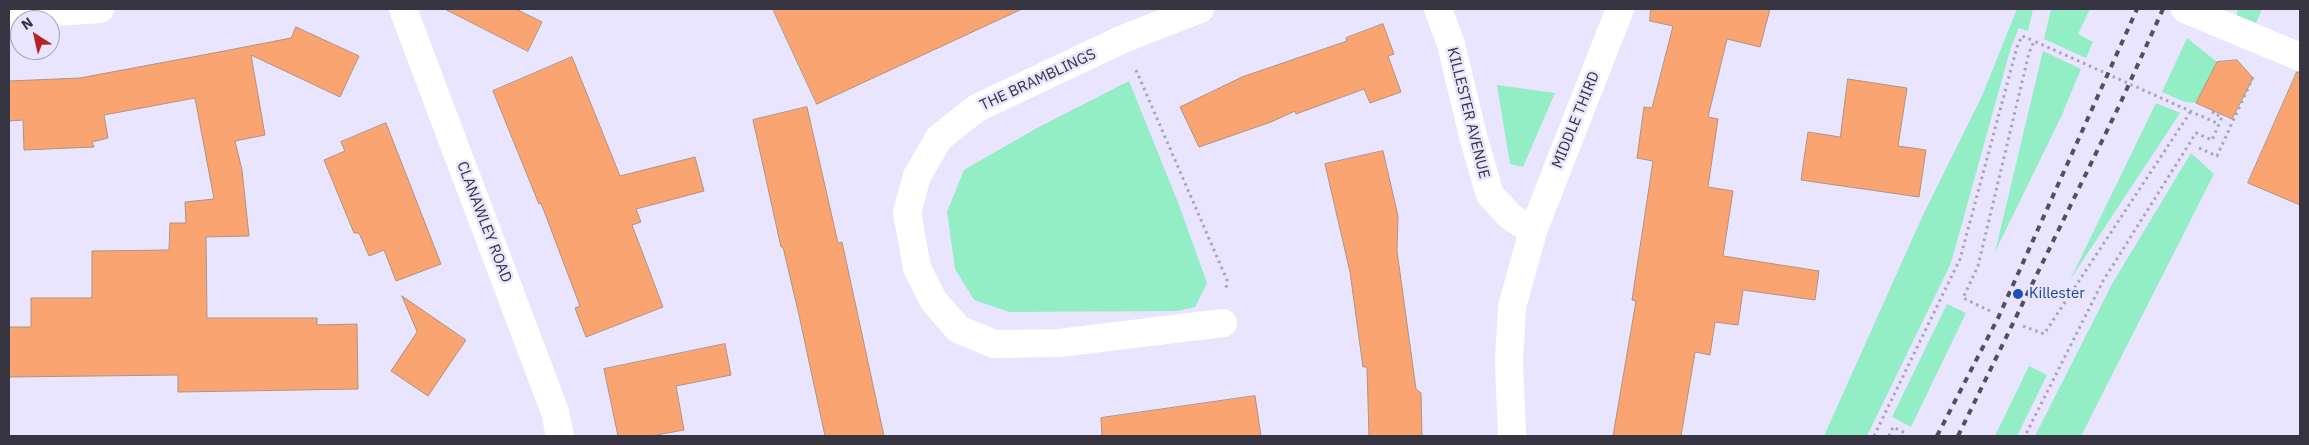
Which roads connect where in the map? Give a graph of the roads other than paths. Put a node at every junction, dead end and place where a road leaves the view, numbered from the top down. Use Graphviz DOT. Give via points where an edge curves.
graph roads {
  1 [pos="100,9"];
  2 [pos="403,9"];
  3 [pos="1200,9"];
  4 [pos="1438,9"];
  5 [pos="1620,9"];
  6 [pos="2185,9"];
  7 [pos="9,15"];
  8 [pos="2300,56"];
  9 [pos="1532,231"];
  10 [pos="1222,323"];
  11 [pos="560,436"];
  12 [pos="1512,436"];
  1 -- 7 [label="street"];
  2 -- 11 [label="street, CLANAWLEY ROAD" via="556,412"];
  3 -- 10 [label="street, THE BRAMBLINGS" via="1123,39 977,108 939,138 917,176 907,212 917,268 933,300 958,329 994,344 1059,343"];
  4 -- 9 [label="street, KILLESTER AVENUE" via="1451,44 1490,195 1511,217"];
  5 -- 9 [label="street, MIDDLE THIRD"];
  6 -- 8 [label="street"];
  9 -- 12 [label="street" via="1512,307 1509,361"];
}
